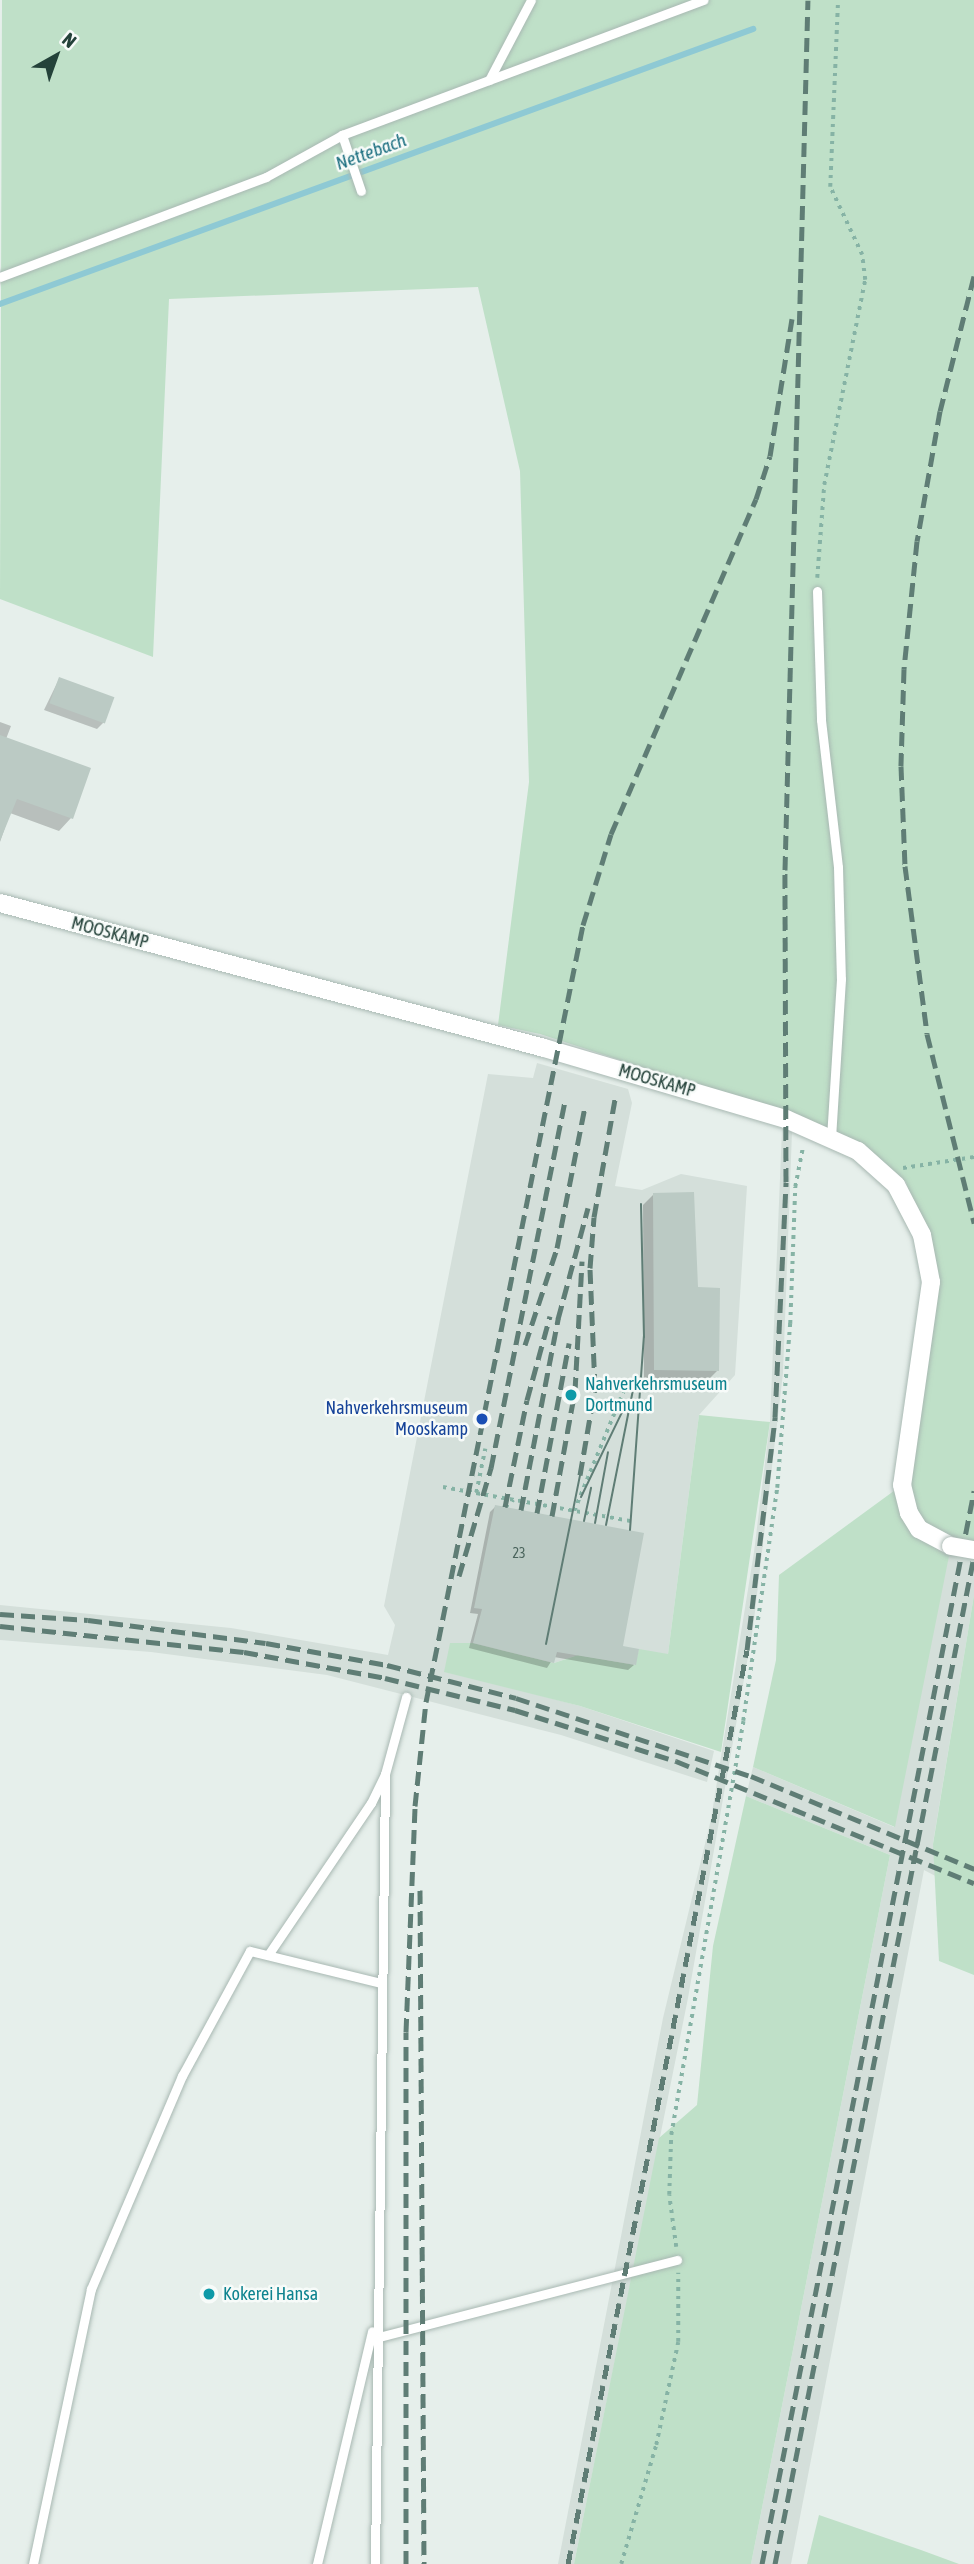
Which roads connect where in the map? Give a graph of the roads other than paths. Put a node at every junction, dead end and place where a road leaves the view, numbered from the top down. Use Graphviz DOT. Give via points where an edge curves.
graph roads {
  1 [pos="531,0"];
  2 [pos="704,0"];
  3 [pos="489,80"];
  4 [pos="342,135"];
  5 [pos="361,191"];
  6 [pos="0,277"];
  7 [pos="817,591"];
  8 [pos="0,903"];
  9 [pos="831,1138"];
  10 [pos="974,1550"];
  11 [pos="406,1697"];
  12 [pos="386,1774"];
  13 [pos="268,1955"];
  14 [pos="381,1983"];
  15 [pos="677,2260"];
  16 [pos="375,2322"];
  17 [pos="375,2339"];
  18 [pos="33,2564"];
  19 [pos="317,2564"];
  20 [pos="375,2564"];
  1 -- 3 [label="lane"];
  2 -- 3 [label="lane"];
  3 -- 4 [label="lane"];
  4 -- 5 [label="lane"];
  4 -- 6 [label="lane" via="266,177"];
  7 -- 9 [label="lane" via="821,720 839,895 841,979"];
  8 -- 9 [label="street, MOOSKAMP" via="544,1048"];
  9 -- 10 [label="street, MOOSKAMP, bridge" via="858,1151 895,1185 922,1235 931,1282 902,1485 909,1513 919,1529 951,1546"];
  11 -- 12 [label="lane"];
  12 -- 13 [label="lane"];
  12 -- 14 [label="lane"];
  13 -- 14 [label="lane"];
  13 -- 18 [label="lane" via="250,1951 182,2076 91,2288"];
  14 -- 16 [label="lane"];
  15 -- 17 [label="lane"];
  16 -- 17 [label="lane"];
  16 -- 19 [label="lane"];
  17 -- 20 [label="lane"];
}
